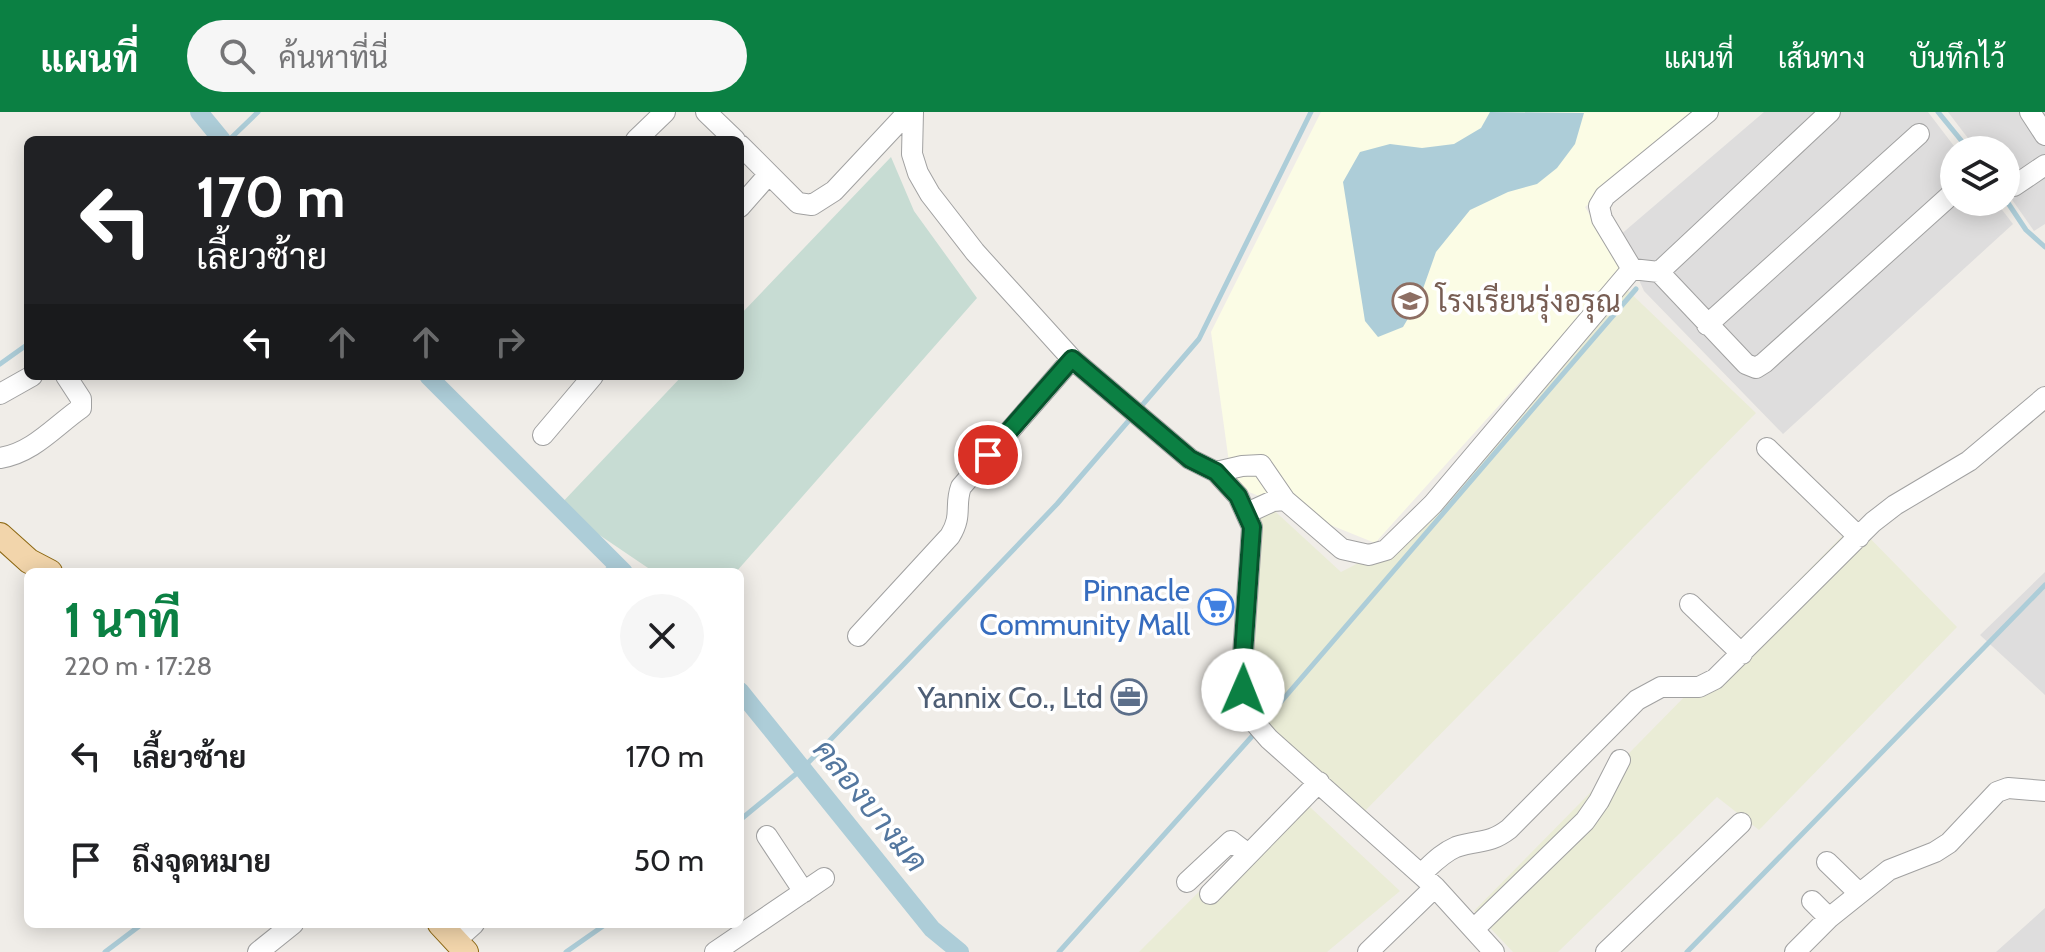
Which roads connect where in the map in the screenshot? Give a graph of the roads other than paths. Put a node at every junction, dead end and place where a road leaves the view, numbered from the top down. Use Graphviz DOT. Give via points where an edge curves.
graph roads {
  1 [pos="665,112"];
  2 [pos="706,112"];
  3 [pos="910,112"];
  4 [pos="1708,112"];
  5 [pos="1830,112"];
  6 [pos="2030,112"];
  7 [pos="1919,134"];
  8 [pos="2045,135"];
  9 [pos="640,136"];
  10 [pos="731,136"];
  11 [pos="744,149"];
  12 [pos="2045,165"];
  13 [pos="769,174"];
  14 [pos="2020,182"];
  15 [pos="744,202"];
  16 [pos="1940,205"];
  17 [pos="1632,269"];
  18 [pos="1659,272"];
  19 [pos="1707,325"];
  20 [pos="1072,359"];
  21 [pos="25,380"];
  22 [pos="69,380"];
  23 [pos="590,380"];
  24 [pos="0,394"];
  25 [pos="2045,397"];
  26 [pos="543,435"];
  27 [pos="1767,448"];
  28 [pos="0,458"];
  29 [pos="1216,472"];
  30 [pos="1285,500"];
  31 [pos="1247,513"];
  32 [pos="0,535"];
  33 [pos="1859,537"];
  34 [pos="42,568"];
  35 [pos="1690,604"];
  36 [pos="858,636"];
  37 [pos="1742,654"];
  38 [pos="1620,760"];
  39 [pos="1319,782"];
  40 [pos="2045,791"];
  41 [pos="1741,823"];
  42 [pos="767,836"];
  43 [pos="1248,854"];
  44 [pos="1827,862"];
  45 [pos="1422,875"];
  46 [pos="824,878"];
  47 [pos="1187,882"];
  48 [pos="804,892"];
  49 [pos="1859,893"];
  50 [pos="1210,894"];
  51 [pos="1812,901"];
  52 [pos="1829,918"];
  53 [pos="288,928"];
  54 [pos="1474,929"];
  55 [pos="1372,951"];
  56 [pos="258,952"];
  57 [pos="715,952"];
  58 [pos="1494,952"];
  59 [pos="1606,952"];
  60 [pos="1795,952"];
  1 -- 9 [label="street"];
  2 -- 10 [label="street"];
  3 -- 13 [label="street" via="834,191 812,205 798,203"];
  3 -- 20 [label="street" via="912,154 930,194"];
  4 -- 17 [label="street" via="1599,206"];
  5 -- 18 [label="street"];
  6 -- 8 [label="street"];
  7 -- 19 [label="street"];
  11 -- 13 [label="street"];
  12 -- 14 [label="street"];
  13 -- 15 [label="street"];
  16 -- 19 [label="street" via="1756,368"];
  17 -- 18 [label="street"];
  17 -- 30 [label="street" via="1433,504 1386,550 1369,555 1342,549"];
  18 -- 19 [label="street"];
  20 -- 29 [label="street" via="1190,459"];
  20 -- 36 [label="street" via="961,487 959,518 950,536"];
  21 -- 24 [label="street"];
  22 -- 28 [label="street" via="81,408 36,444"];
  23 -- 26 [label="street"];
  25 -- 33 [label="street" via="1969,461 1895,505"];
  27 -- 33 [label="street"];
  29 -- 30 [label="street" via="1261,465"];
  29 -- 31 [label="street"];
  30 -- 31 [label="street"];
  31 -- 39 [label="street" via="1252,527 1244,706 1269,739"];
  32 -- 34 [label="main road"];
  33 -- 37 [label="street"];
  35 -- 37 [label="street"];
  37 -- 45 [label="street" via="1699,687 1661,687 1637,700 1509,829 1457,836"];
  38 -- 54 [label="street" via="1585,821"];
  39 -- 43 [label="street"];
  39 -- 45 [label="street"];
  40 -- 49 [label="street" via="1997,792 1949,843 1889,870"];
  41 -- 59 [label="street"];
  42 -- 48 [label="street"];
  43 -- 47 [label="street" via="1231,841"];
  43 -- 50 [label="street"];
  44 -- 49 [label="street"];
  45 -- 54 [label="street"];
  45 -- 55 [label="street"];
  46 -- 48 [label="street"];
  48 -- 57 [label="street"];
  49 -- 52 [label="street"];
  51 -- 52 [label="street"];
  52 -- 60 [label="street"];
  53 -- 56 [label="street"];
  54 -- 58 [label="street"];
}
